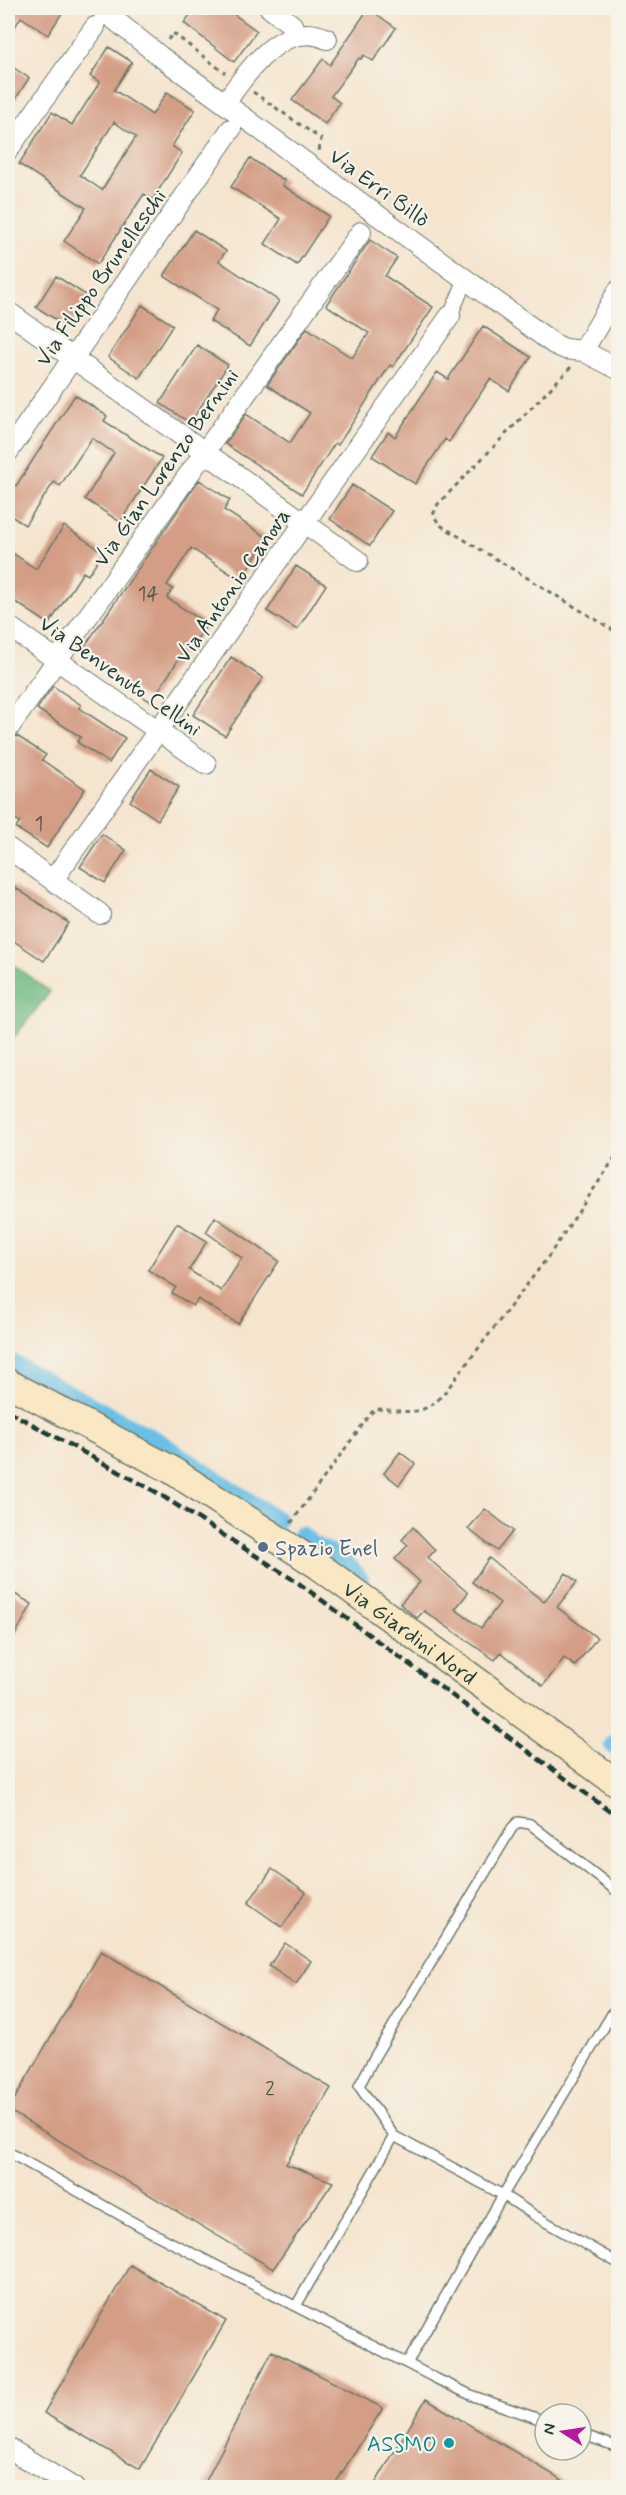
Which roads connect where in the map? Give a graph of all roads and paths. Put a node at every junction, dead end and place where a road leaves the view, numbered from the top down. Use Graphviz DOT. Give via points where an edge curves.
graph roads {
  1 [pos="100,8"];
  2 [pos="270,8"];
  3 [pos="94,27"];
  4 [pos="297,35"];
  5 [pos="327,39"];
  6 [pos="167,41"];
  7 [pos="239,83"];
  8 [pos="226,102"];
  9 [pos="231,129"];
  10 [pos="8,150"];
  11 [pos="319,152"];
  12 [pos="375,213"];
  13 [pos="361,232"];
  14 [pos="466,279"];
  15 [pos="618,291"];
  16 [pos="8,312"];
  17 [pos="450,316"];
  18 [pos="578,350"];
  19 [pos="73,357"];
  20 [pos="618,369"];
  21 [pos="205,451"];
  22 [pos="8,452"];
  23 [pos="305,523"];
  24 [pos="358,561"];
  25 [pos="8,626"];
  26 [pos="618,633"];
  27 [pos="57,660"];
  28 [pos="8,729"];
  29 [pos="159,731"];
  30 [pos="206,764"];
  31 [pos="8,848"];
  32 [pos="53,880"];
  33 [pos="100,914"];
  34 [pos="618,1153"];
  35 [pos="8,1383"];
  36 [pos="279,1540"];
  37 [pos="618,1784"];
  38 [pos="618,1892"];
  39 [pos="618,2004"];
  40 [pos="394,2136"];
  41 [pos="8,2152"];
  42 [pos="503,2195"];
  43 [pos="618,2263"];
  44 [pos="296,2306"];
  45 [pos="408,2362"];
  46 [pos="533,2417"];
  47 [pos="593,2438"];
  48 [pos="618,2447"];
  49 [pos="8,2448"];
  50 [pos="74,2487"];
  1 -- 8 [label="street, Via Erri Billò"];
  2 -- 4 [label="street" via="292,25"];
  3 -- 10 [label="street"];
  4 -- 5 [label="street" via="307,33"];
  4 -- 7 [label="street" via="258,60"];
  6 -- 7 [label="path" via="172,33"];
  7 -- 8 [label="street"];
  7 -- 11 [label="path" via="321,139"];
  8 -- 12 [label="street, Via Erri Billò"];
  9 -- 19 [label="street, Via Filippo Brunelleschi"];
  12 -- 13 [label="street"];
  12 -- 14 [label="street, Via Erri Billò"];
  13 -- 21 [label="street, Via Gian Lorenzo Bernini"];
  14 -- 17 [label="street"];
  14 -- 18 [label="street, Via Erri Billò" via="554,344"];
  15 -- 18 [label="street"];
  16 -- 19 [label="street"];
  17 -- 23 [label="street, Via Antonio Canova"];
  18 -- 20 [label="street, Via Erri Billò"];
  18 -- 26 [label="path" via="570,368 438,504 433,515 440,525"];
  19 -- 21 [label="street"];
  19 -- 22 [label="street, Via Filippo Brunelleschi"];
  21 -- 23 [label="street"];
  21 -- 27 [label="street, Via Gian Lorenzo Bernini"];
  23 -- 24 [label="street"];
  23 -- 29 [label="street, Via Antonio Canova"];
  25 -- 27 [label="street, Via Benvenuto Cellini"];
  27 -- 28 [label="street, Via Gian Lorenzo Bernini"];
  27 -- 29 [label="street, Via Benvenuto Cellini"];
  29 -- 30 [label="street, Via Benvenuto Cellini"];
  29 -- 32 [label="street, Via Antonio Canova"];
  31 -- 32 [label="street"];
  32 -- 33 [label="street"];
  34 -- 36 [label="path" via="548,1257 442,1396 420,1412 376,1409 370,1413"];
  35 -- 36 [label="main road, Via Giardini Nord" via="170,1469"];
  36 -- 37 [label="main road, Via Giardini Nord"];
  38 -- 40 [label="lane" via="530,1824 518,1822 512,1828 359,2086"];
  39 -- 42 [label="lane"];
  40 -- 42 [label="lane"];
  40 -- 44 [label="lane"];
  41 -- 44 [label="lane" via="147,2230"];
  42 -- 43 [label="lane"];
  42 -- 45 [label="lane"];
  44 -- 45 [label="lane"];
  45 -- 46 [label="lane" via="474,2396"];
  47 -- 48 [label="lane"];
  49 -- 50 [label="street"];
}
